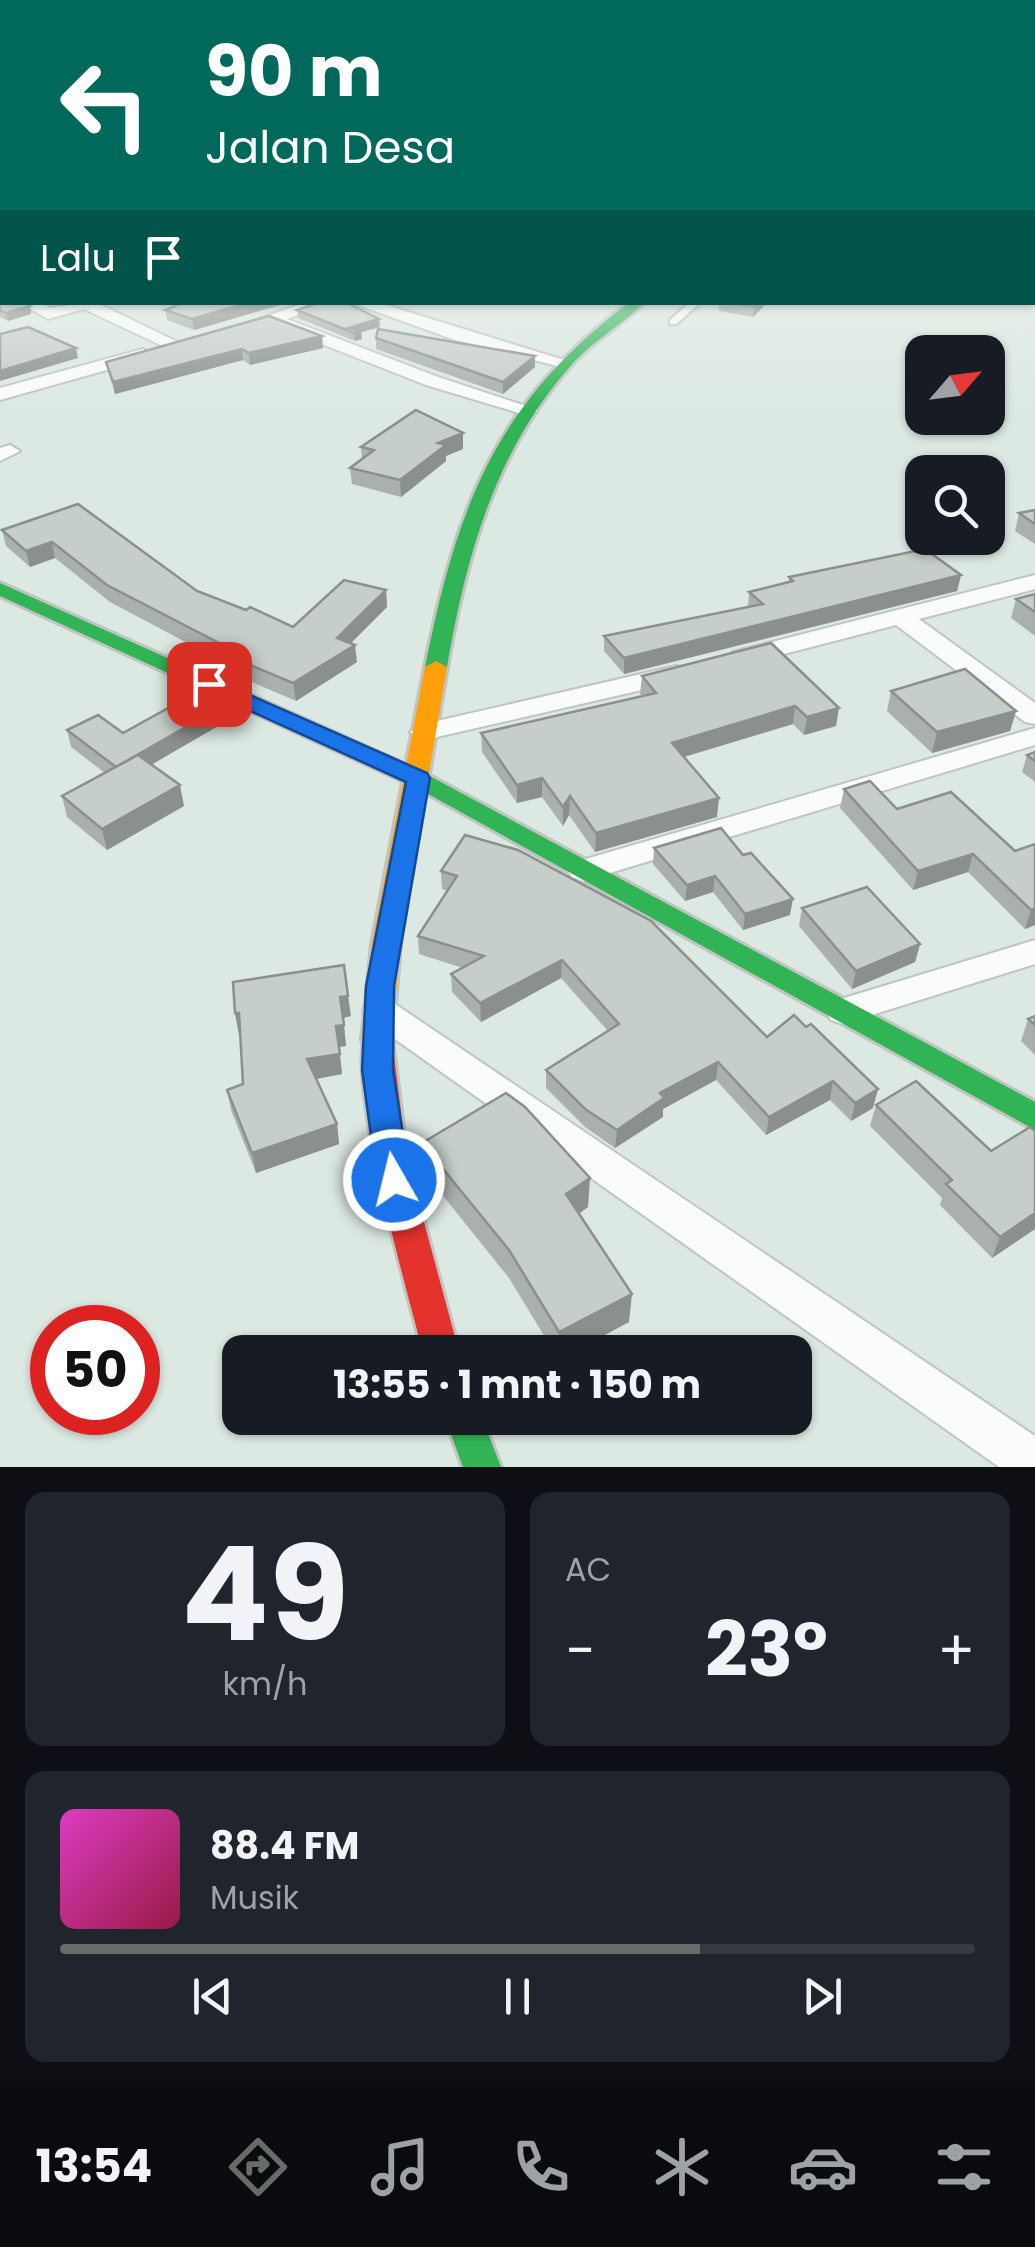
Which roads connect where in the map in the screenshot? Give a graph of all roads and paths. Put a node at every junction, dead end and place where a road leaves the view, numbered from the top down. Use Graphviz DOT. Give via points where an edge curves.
graph roads {
  1 [pos="32,305"];
  2 [pos="81,305"];
  3 [pos="88,305"];
  4 [pos="315,305"];
  5 [pos="367,305"];
  6 [pos="635,305"];
  7 [pos="693,305"];
  8 [pos="272,318"];
  9 [pos="673,322"];
  10 [pos="225,332"];
  11 [pos="565,363"];
  12 [pos="0,394"];
  13 [pos="530,410"];
  14 [pos="1035,582"];
  15 [pos="0,589"];
  16 [pos="901,617"];
  17 [pos="1035,716"];
  18 [pos="424,732"];
  19 [pos="1035,736"];
  20 [pos="418,778"];
  21 [pos="584,870"];
  22 [pos="1035,952"];
  23 [pos="842,1011"];
  24 [pos="380,1012"];
  25 [pos="1035,1117"];
  26 [pos="436,1335"];
  27 [pos="470,1435"];
  28 [pos="1035,1464"];
  29 [pos="482,1467"];
  1 -- 2 [label="street" via="48,314"];
  3 -- 12 [label="street" via="185,344"];
  4 -- 8 [label="street"];
  5 -- 11 [label="street"];
  6 -- 11 [label="main road"];
  7 -- 9 [label="lane"];
  8 -- 10 [label="street"];
  8 -- 13 [label="street" via="432,381"];
  11 -- 13 [label="main road"];
  13 -- 18 [label="main road" via="500,453 462,540"];
  14 -- 16 [label="street"];
  15 -- 20 [label="main road"];
  16 -- 17 [label="street"];
  16 -- 18 [label="street"];
  18 -- 20 [label="main road"];
  19 -- 21 [label="street"];
  20 -- 21 [label="main road"];
  20 -- 24 [label="main road"];
  21 -- 23 [label="main road"];
  22 -- 23 [label="street"];
  23 -- 25 [label="main road"];
  24 -- 26 [label="main road" via="378,1070 394,1180"];
  24 -- 28 [label="street"];
  27 -- 29 [label="main road"];
}
